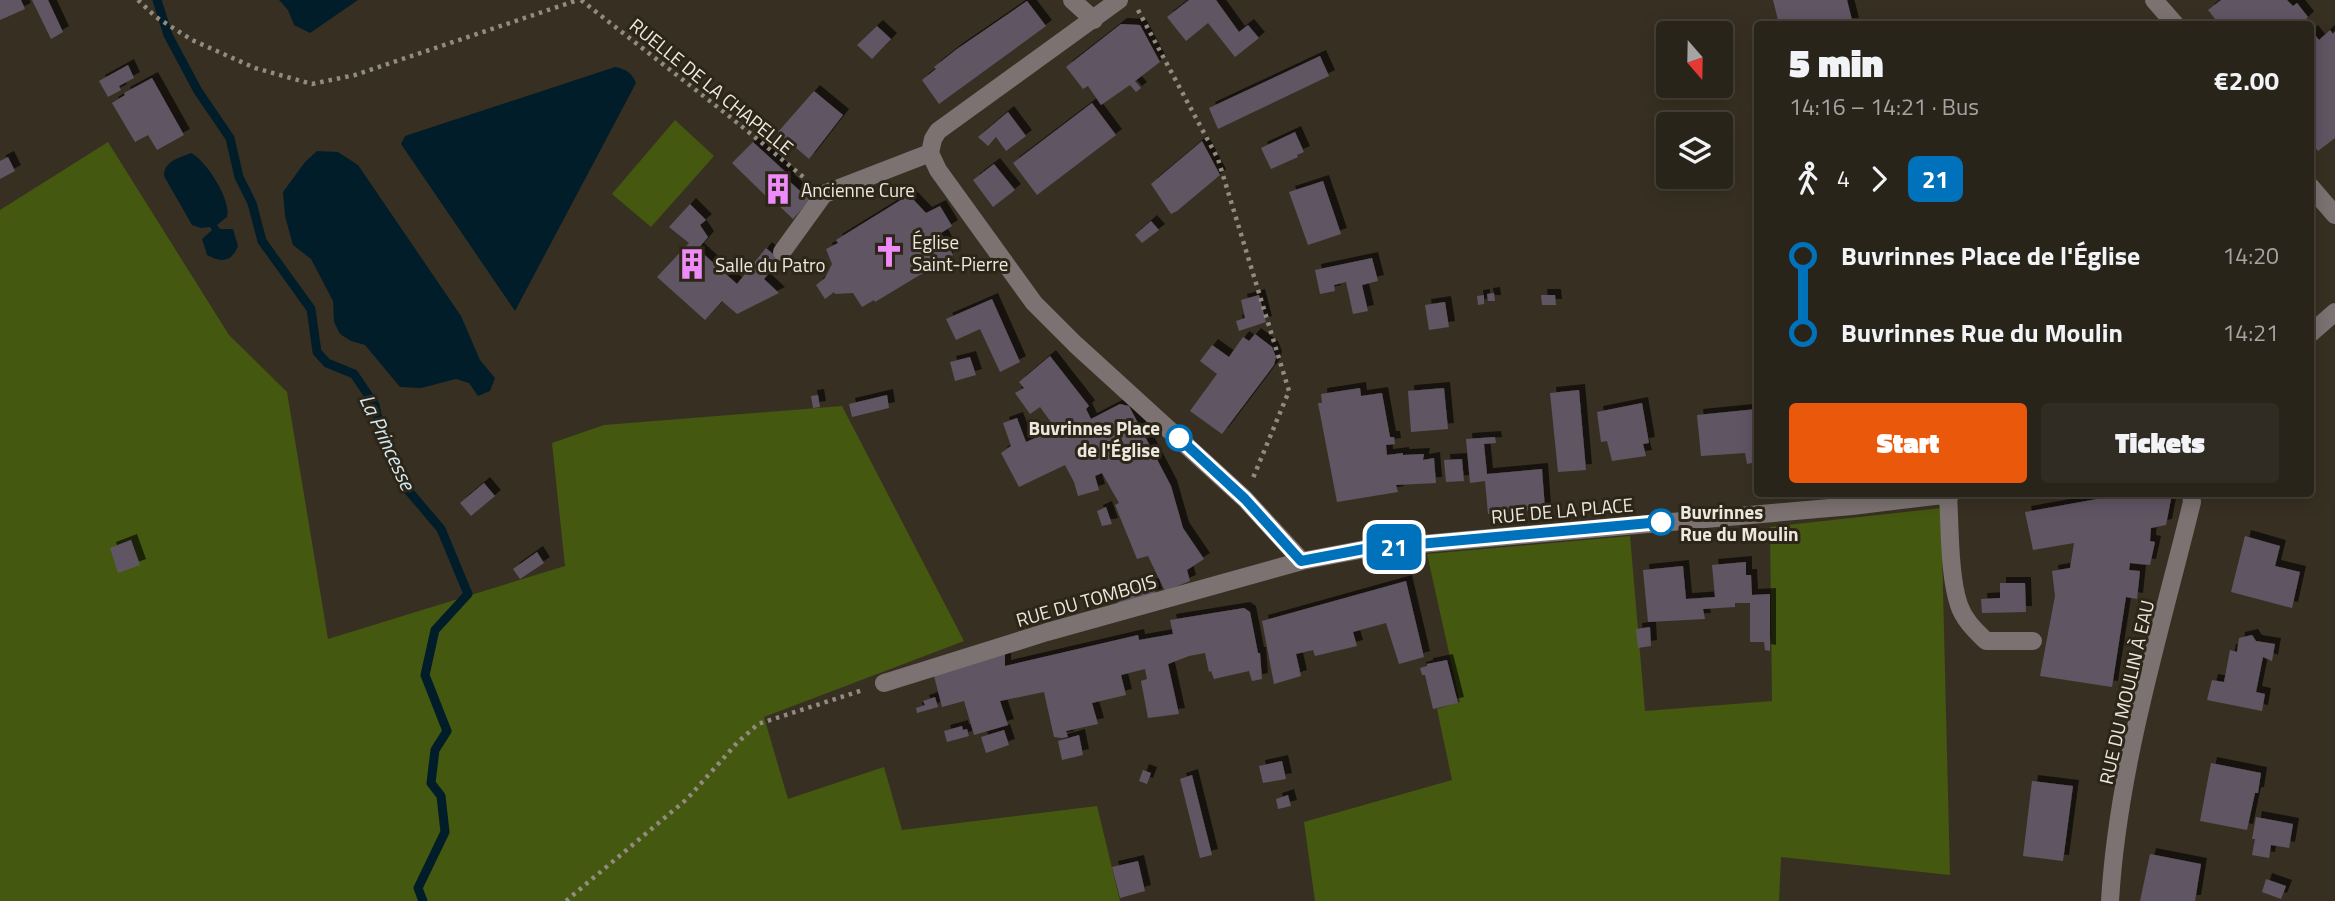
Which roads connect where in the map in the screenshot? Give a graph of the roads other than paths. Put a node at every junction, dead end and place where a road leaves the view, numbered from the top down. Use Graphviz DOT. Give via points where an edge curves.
graph roads {
  1 [pos="1072,0"];
  2 [pos="2154,0"];
  3 [pos="1126,1"];
  4 [pos="1094,20"];
  5 [pos="2172,21"];
  6 [pos="930,153"];
  7 [pos="2314,191"];
  8 [pos="2335,215"];
  9 [pos="782,252"];
  10 [pos="2335,312"];
  11 [pos="2314,330"];
  12 [pos="1897,497"];
  13 [pos="1950,497"];
  14 [pos="2191,497"];
  15 [pos="1827,501"];
  16 [pos="1301,561"];
  17 [pos="2033,641"];
  18 [pos="884,683"];
  19 [pos="2110,901"];
  1 -- 4 [label="street"];
  2 -- 5 [label="street"];
  3 -- 4 [label="street"];
  4 -- 6 [label="street" via="938,131"];
  6 -- 9 [label="street" via="824,194"];
  6 -- 16 [label="street" via="1034,303 1245,499"];
  7 -- 8 [label="street"];
  10 -- 11 [label="street"];
  12 -- 15 [label="street, RUE DE LA PLACE"];
  13 -- 17 [label="street" via="1959,607 1986,641"];
  14 -- 19 [label="street, RUE DU MOULIN À EAU" via="2137,724 2113,852"];
  15 -- 16 [label="street, RUE DE LA PLACE" via="1364,549"];
  16 -- 18 [label="street, RUE DU TOMBOIS"];
}
